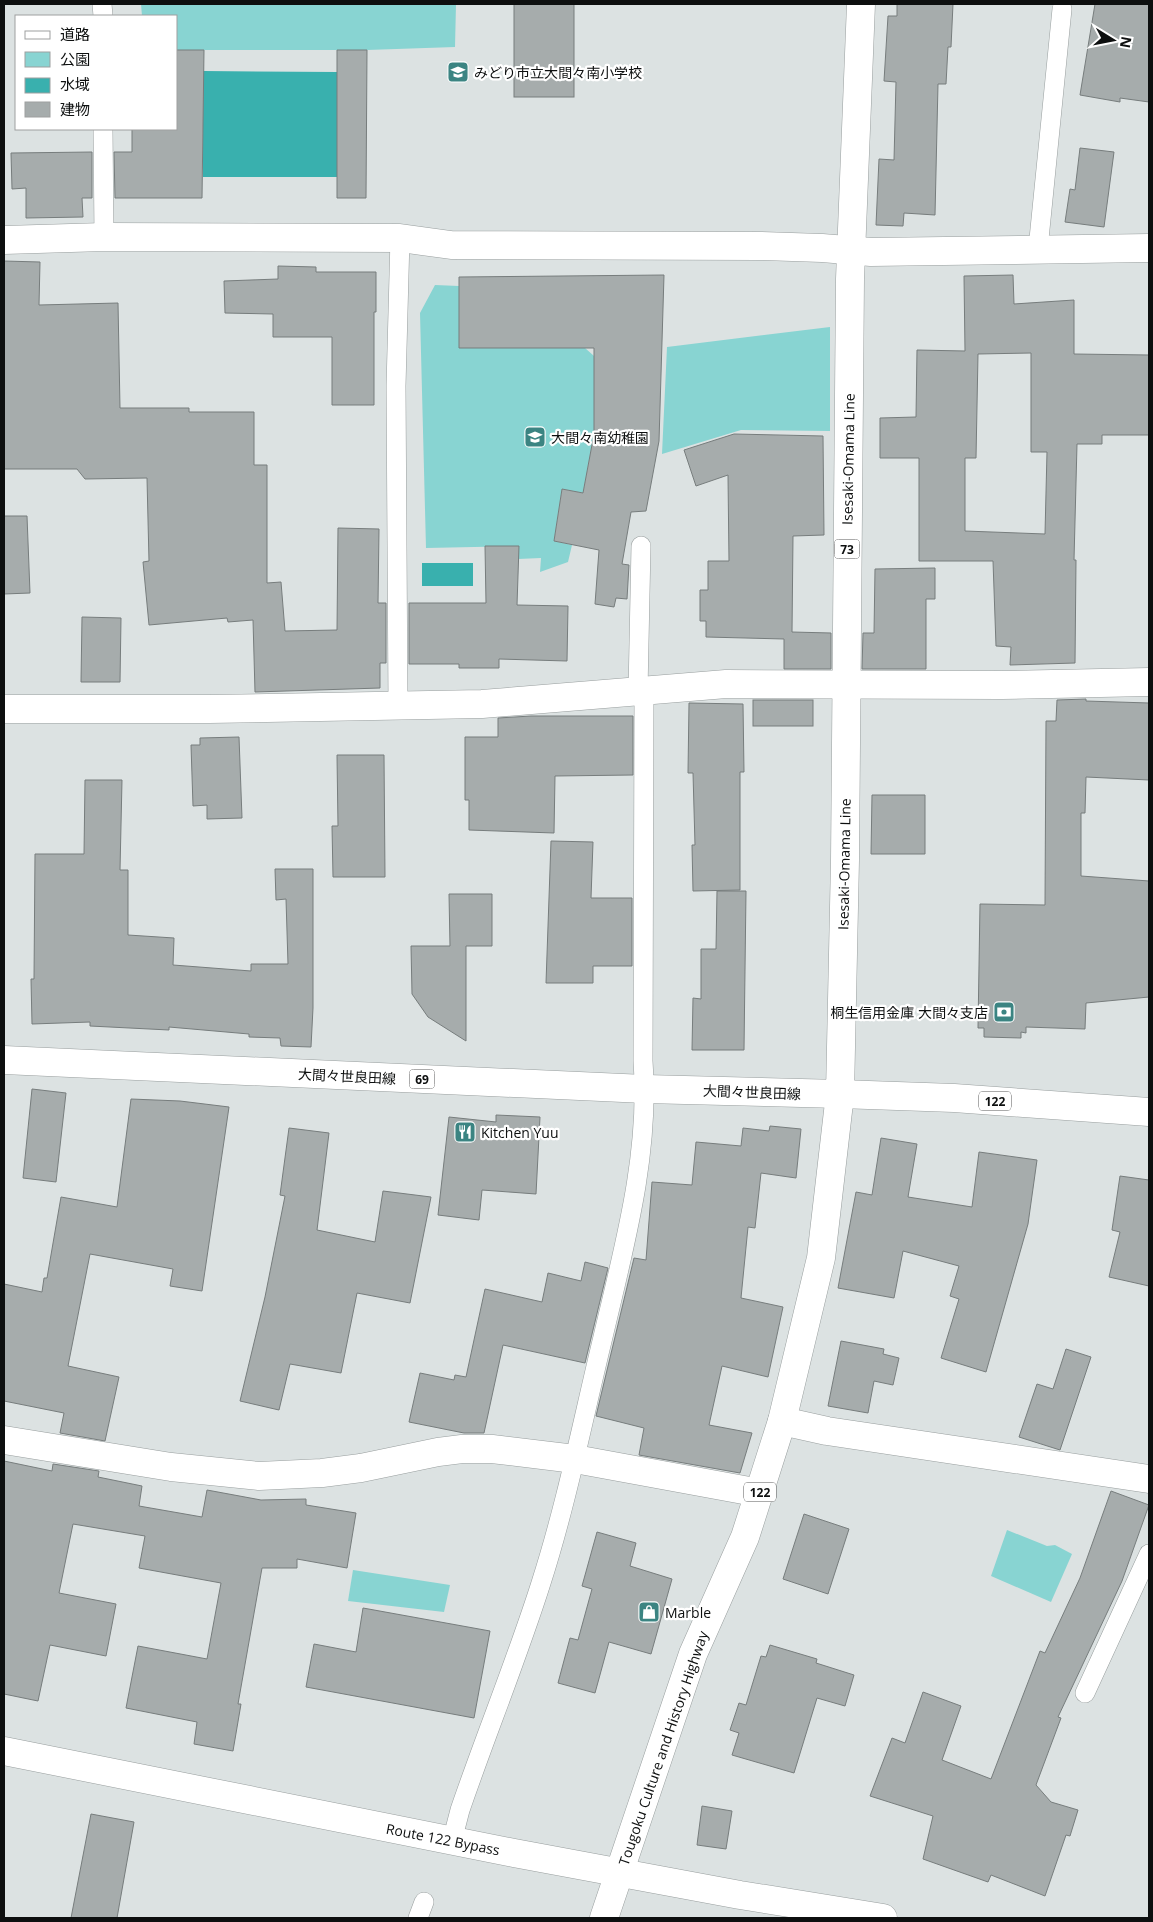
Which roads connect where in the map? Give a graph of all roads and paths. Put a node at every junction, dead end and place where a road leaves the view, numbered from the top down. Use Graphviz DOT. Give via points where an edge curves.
graph roads {
  1 [pos="861,4"];
  2 [pos="1062,9"];
  3 [pos="103,130"];
  4 [pos="104,237"];
  5 [pos="400,238"];
  6 [pos="4,240"];
  7 [pos="1149,248"];
  8 [pos="1038,249"];
  9 [pos="851,251"];
  10 [pos="641,546"];
  11 [pos="1149,682"];
  12 [pos="846,684"];
  13 [pos="641,691"];
  14 [pos="398,705"];
  15 [pos="4,709"];
  16 [pos="4,1060"];
  17 [pos="645,1089"];
  18 [pos="840,1094"];
  19 [pos="1149,1112"];
  20 [pos="782,1421"];
  21 [pos="4,1440"];
  22 [pos="575,1459"];
  23 [pos="1149,1479"];
  24 [pos="760,1493"];
  25 [pos="1149,1554"];
  26 [pos="1085,1693"];
  27 [pos="4,1751"];
  28 [pos="452,1841"];
  29 [pos="619,1873"];
  30 [pos="604,1918"];
  31 [pos="884,1918"];
  1 -- 9 [label="main road, Isesaki-Omama Line / 73"];
  2 -- 8 [label="lane"];
  3 -- 4 [label="lane"];
  4 -- 5 [label="main road"];
  4 -- 6 [label="main road"];
  5 -- 9 [label="main road" via="451,246 761,246"];
  5 -- 14 [label="lane" via="396,386"];
  7 -- 8 [label="main road"];
  8 -- 9 [label="main road"];
  9 -- 12 [label="main road, Isesaki-Omama Line / 73"];
  10 -- 13 [label="lane"];
  11 -- 12 [label="main road"];
  12 -- 13 [label="main road" via="726,684"];
  12 -- 18 [label="main road, Isesaki-Omama Line / 73"];
  13 -- 14 [label="main road" via="482,704"];
  13 -- 17 [label="lane"];
  14 -- 15 [label="main road"];
  16 -- 17 [label="main road, 大間々世良田線 / 69"];
  17 -- 18 [label="main road, 大間々世良田線 / 69"];
  17 -- 22 [label="lane" via="641,1153 623,1254"];
  18 -- 19 [label="main road, 122" via="954,1098"];
  18 -- 20 [label="main road, Tougoku Culture and History Highway / 122" via="821,1258"];
  20 -- 23 [label="main road" via="827,1431"];
  20 -- 24 [label="main road, Tougoku Culture and History Highway / 122"];
  21 -- 22 [label="main road" via="180,1468 259,1476 361,1468 462,1449 492,1449"];
  22 -- 24 [label="main road"];
  22 -- 28 [label="lane" via="541,1584"];
  24 -- 29 [label="main road, Tougoku Culture and History Highway / 122" via="745,1537 693,1654"];
  25 -- 26 [label="lane"];
  27 -- 28 [label="main road, Route 122 Bypass"];
  28 -- 29 [label="main road, Route 122 Bypass"];
  29 -- 30 [label="main road, Tougoku Culture and History Highway / 122"];
  29 -- 31 [label="main road, Route 122 Bypass"];
}
